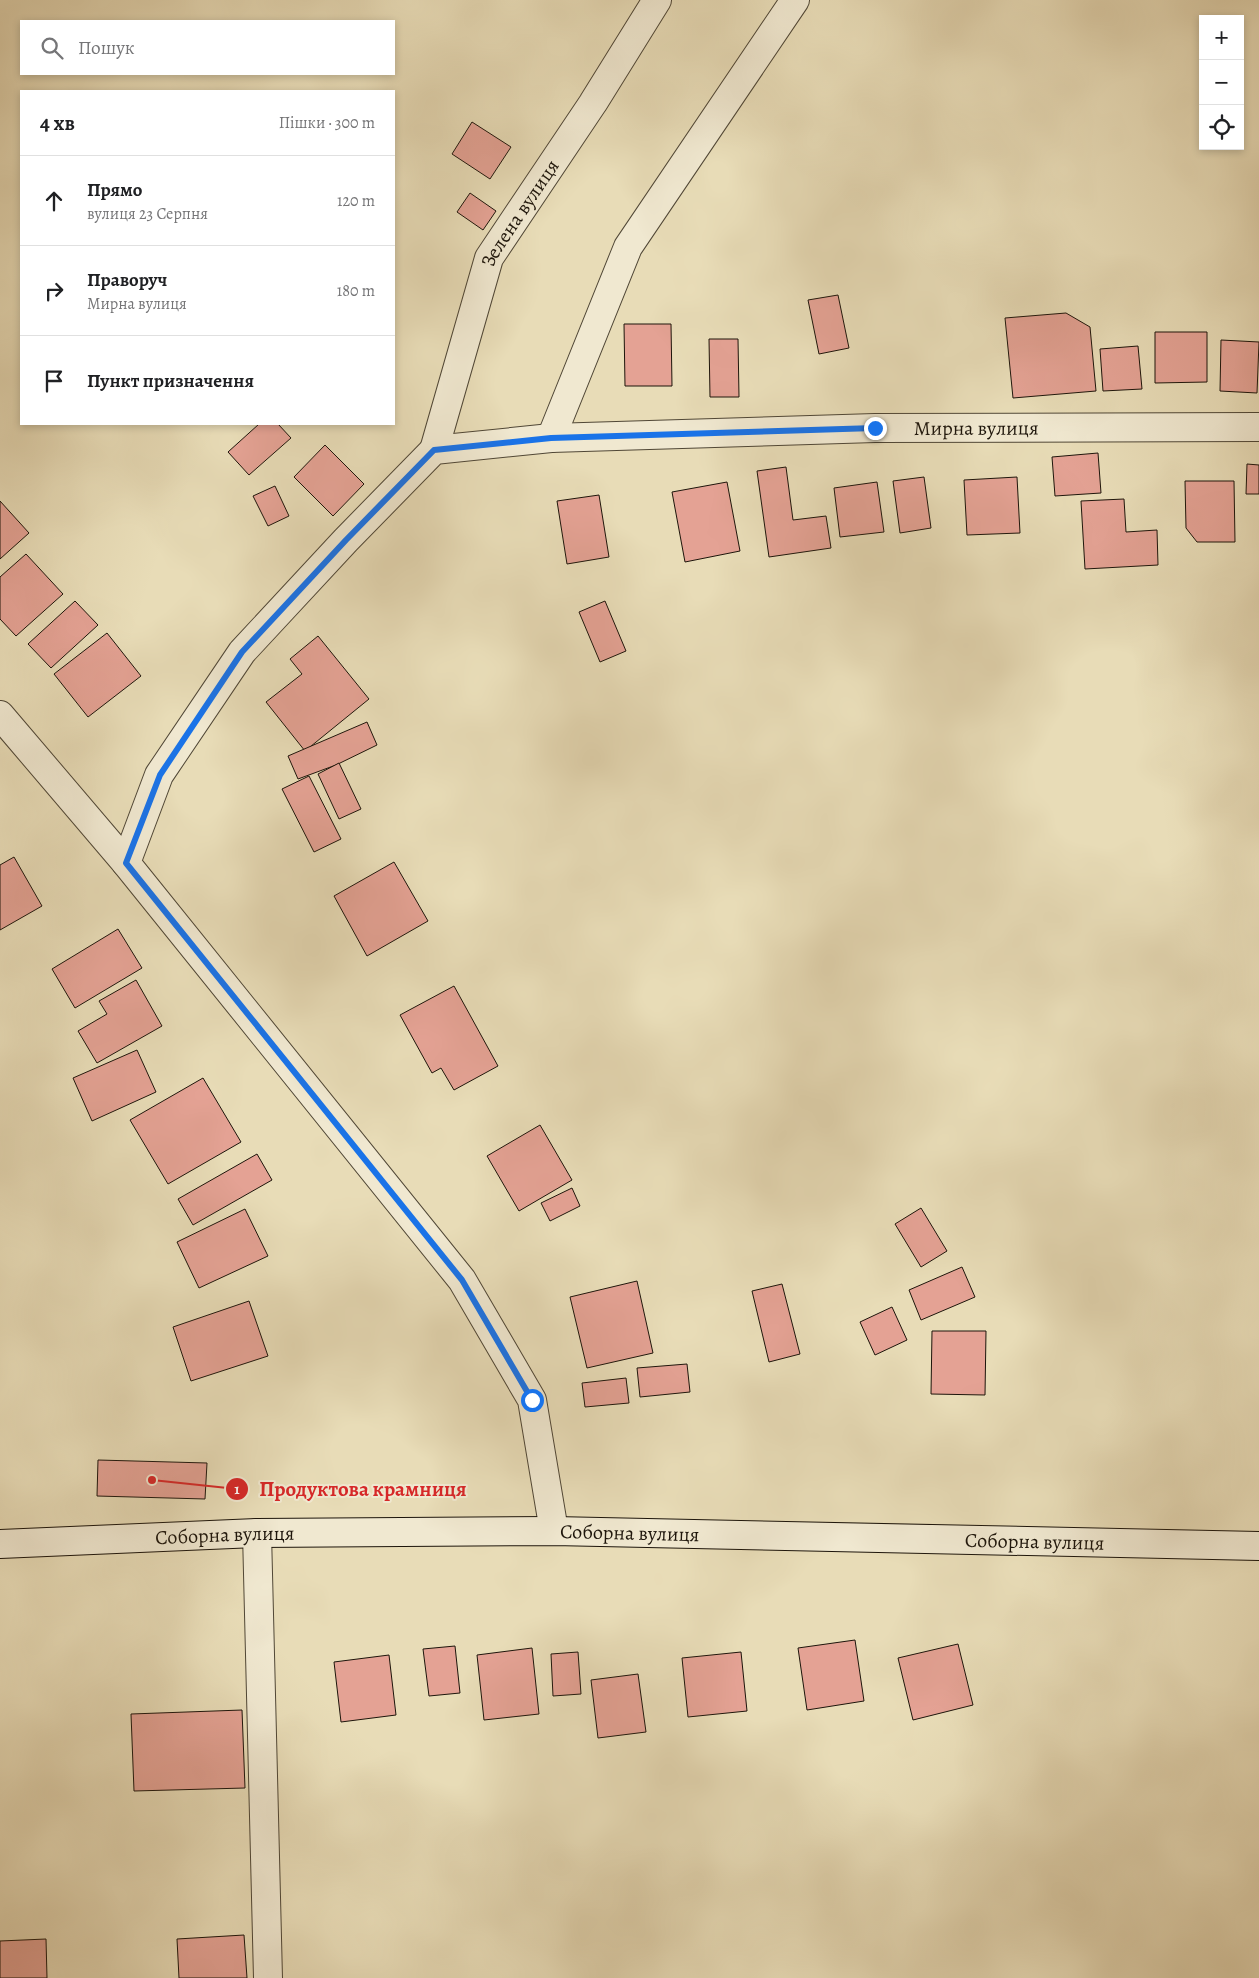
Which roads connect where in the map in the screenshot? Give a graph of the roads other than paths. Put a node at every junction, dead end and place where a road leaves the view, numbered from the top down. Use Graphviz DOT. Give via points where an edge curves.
graph roads {
  1 [pos="657,0"];
  2 [pos="795,0"];
  3 [pos="1259,427"];
  4 [pos="551,438"];
  5 [pos="434,450"];
  6 [pos="0,715"];
  7 [pos="126,863"];
  8 [pos="554,1531"];
  9 [pos="257,1534"];
  10 [pos="0,1544"];
  11 [pos="1259,1546"];
  12 [pos="268,1978"];
  1 -- 5 [label="street, Зелена вулиця" via="593,103 489,258"];
  2 -- 4 [label="street" via="628,247"];
  3 -- 4 [label="street, Мирна вулиця" via="875,428"];
  4 -- 5 [label="street, Мирна вулиця"];
  5 -- 7 [label="street" via="242,652 160,775"];
  6 -- 7 [label="street"];
  7 -- 8 [label="street" via="462,1280 532,1400"];
  8 -- 9 [label="street, Соборна вулиця"];
  8 -- 11 [label="street, Соборна вулиця"];
  9 -- 10 [label="street, Соборна вулиця"];
  9 -- 12 [label="street"];
}
